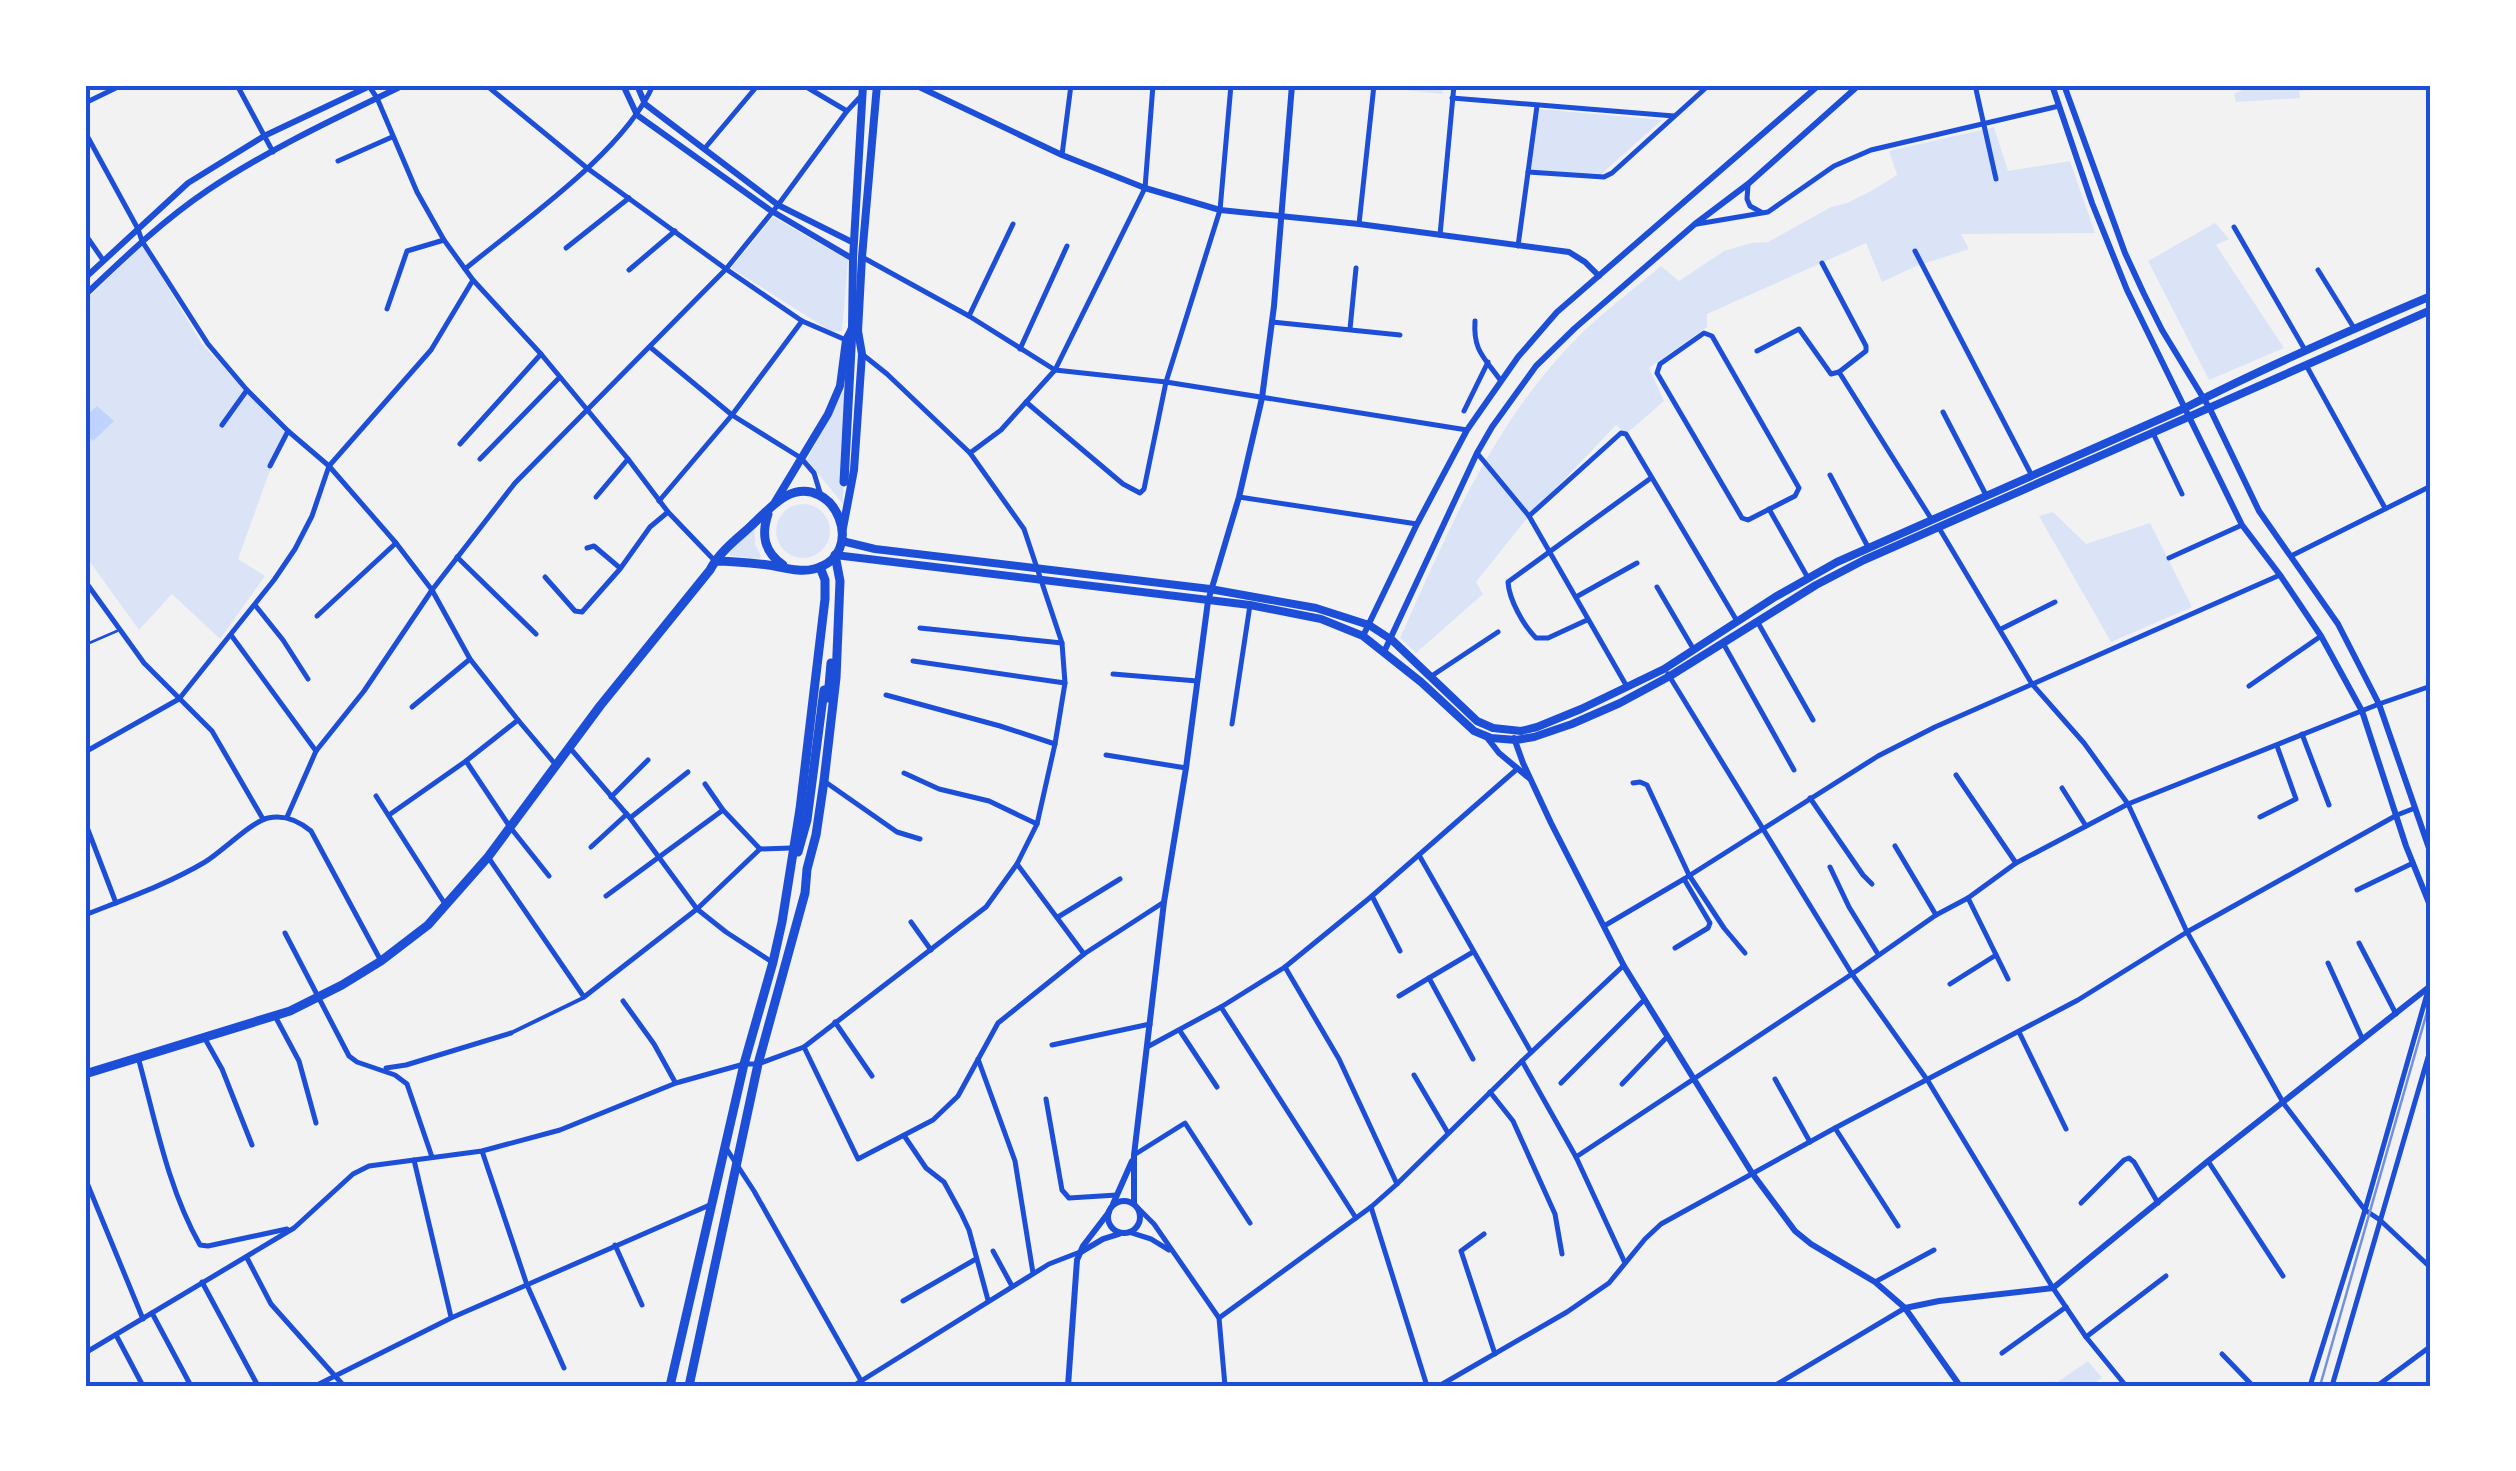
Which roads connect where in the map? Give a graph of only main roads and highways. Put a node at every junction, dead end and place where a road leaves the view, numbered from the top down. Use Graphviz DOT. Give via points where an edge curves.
graph roads {
  1 [pos="877,85"];
  2 [pos="863,90"];
  3 [pos="857,258"];
  4 [pos="2431,296"];
  5 [pos="2431,310"];
  6 [pos="855,330"];
  7 [pos="2187,412"];
  8 [pos="846,483"];
  9 [pos="772,506"];
  10 [pos="1935,524"];
  11 [pos="842,536"];
  12 [pos="835,555"];
  13 [pos="715,561"];
  14 [pos="785,567"];
  15 [pos="820,567"];
  16 [pos="1667,672"];
  17 [pos="792,864"];
  18 [pos="807,869"];
  19 [pos="85,1074"];
  20 [pos="670,1386"];
  21 [pos="689,1386"];
  1 -- 3 [label="main road"];
  2 -- 3 [label="main road"];
  3 -- 6 [label="main road"];
  4 -- 7 [label="main road" via="2228,384"];
  5 -- 7 [label="main road" via="2210,408"];
  6 -- 8 [label="highway"];
  6 -- 9 [label="main road" via="846,340 840,386 828,414"];
  6 -- 11 [label="main road" via="862,354"];
  7 -- 10 [label="main road"];
  7 -- 10 [label="main road" via="2031,474"];
  9 -- 11 [label="highway" via="798,492 822,496 837,511"];
  9 -- 13 [label="highway"];
  9 -- 14 [label="highway" via="764,540"];
  10 -- 16 [label="main road"];
  10 -- 16 [label="main road" via="1868,547 1808,578"];
  11 -- 12 [label="highway"];
  11 -- 16 [label="main road" via="875,549 1316,608 1369,625 1470,714 1508,730 1537,727"];
  12 -- 15 [label="highway"];
  12 -- 16 [label="main road" via="1320,619 1363,636 1485,737 1516,740 1572,724"];
  12 -- 18 [label="highway" via="836,678"];
  13 -- 14 [label="highway"];
  13 -- 19 [label="highway" via="488,857 422,930 381,961 275,1016"];
  14 -- 15 [label="highway"];
  15 -- 17 [label="highway" via="825,599"];
  17 -- 18 [label="highway" via="807,820 829,658"];
  17 -- 20 [label="highway"];
  18 -- 21 [label="highway"];
}
